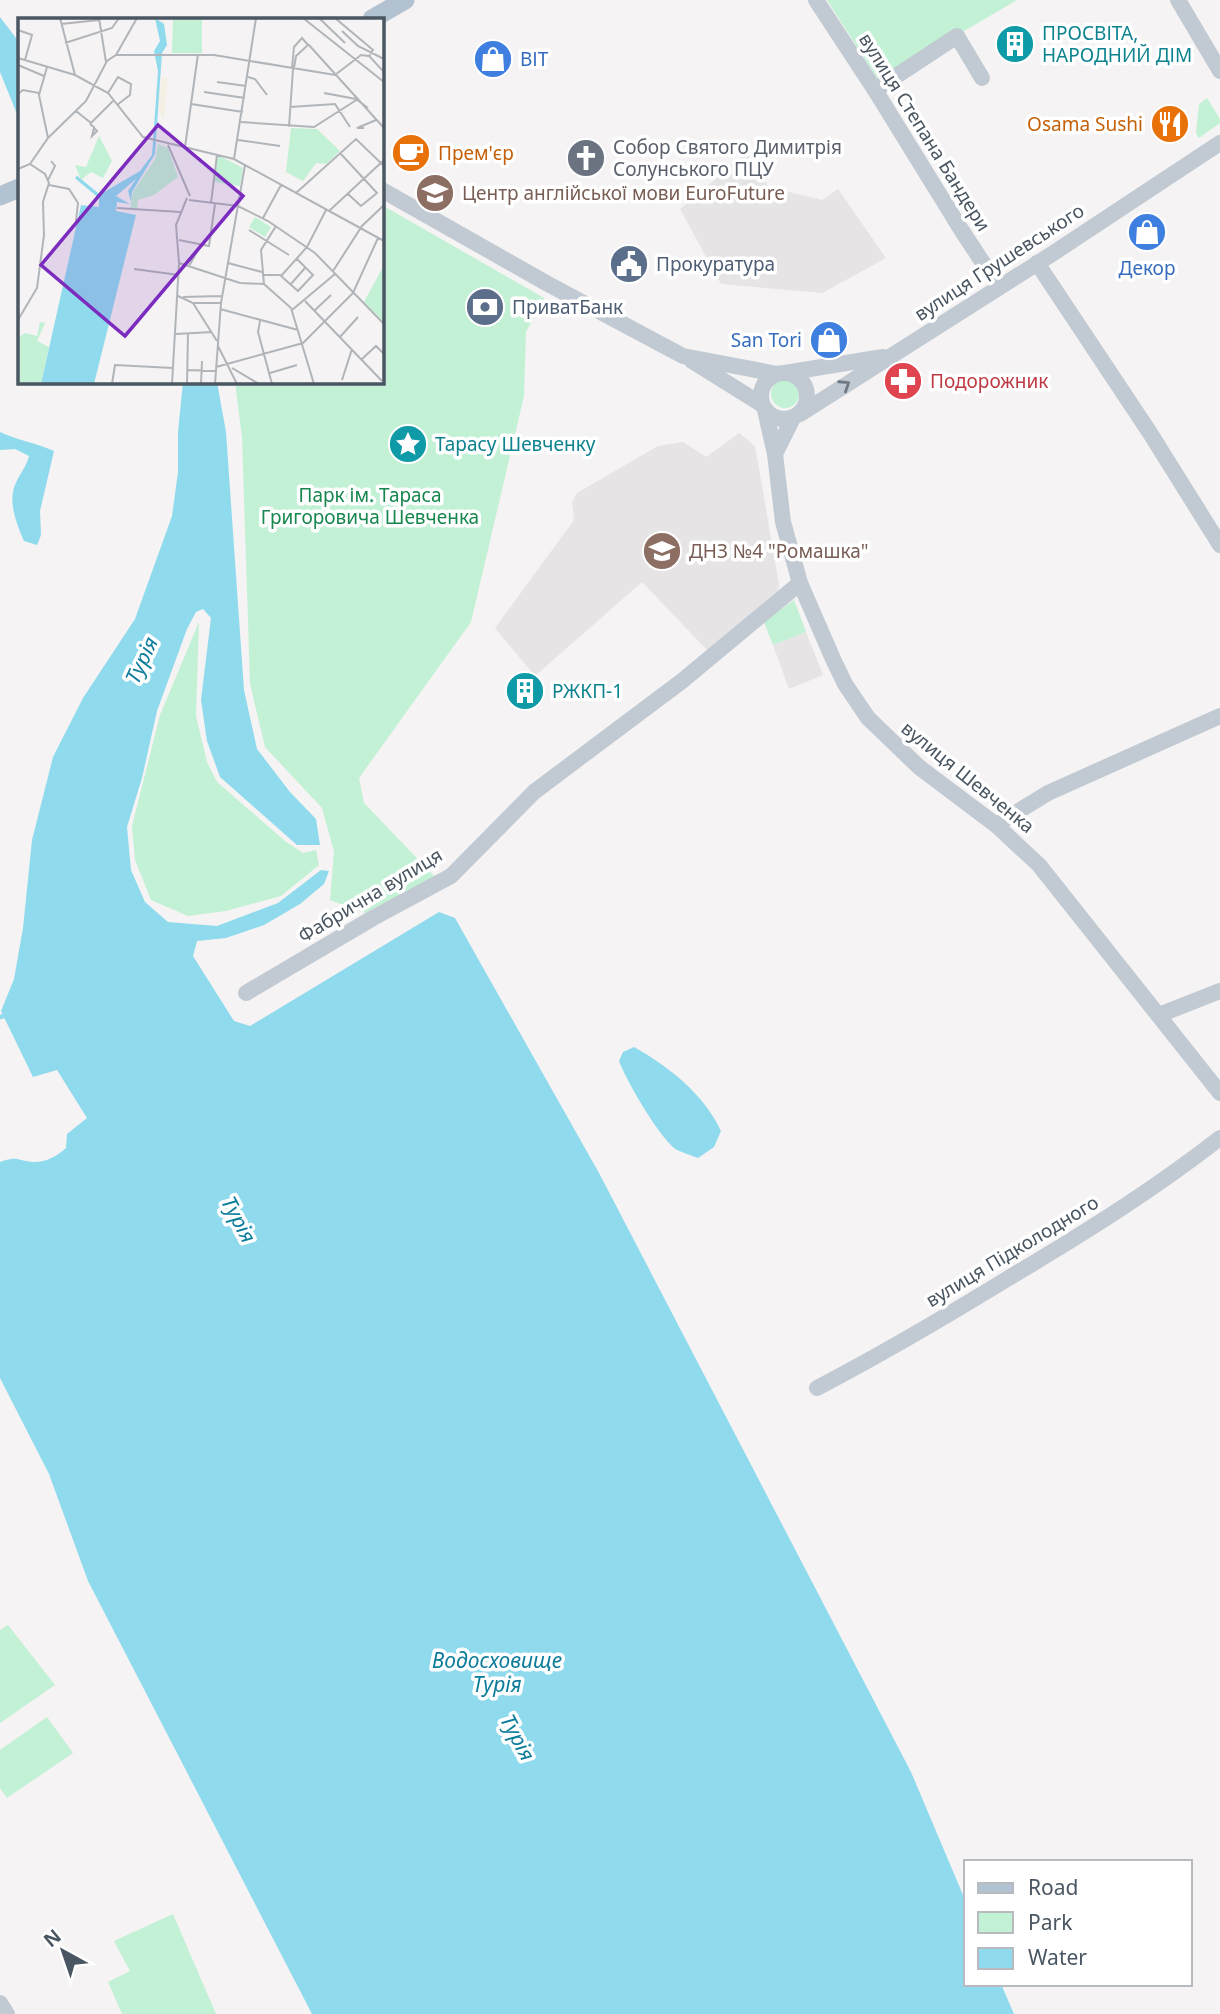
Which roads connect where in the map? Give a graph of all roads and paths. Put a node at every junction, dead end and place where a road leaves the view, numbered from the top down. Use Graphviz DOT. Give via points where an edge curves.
graph roads {
  1 [pos="816,0"];
  2 [pos="1178,0"];
  3 [pos="395,3"];
  4 [pos="373,18"];
  5 [pos="1220,71"];
  6 [pos="982,78"];
  7 [pos="875,90"];
  8 [pos="1220,143"];
  9 [pos="18,188"];
  10 [pos="383,191"];
  11 [pos="0,196"];
  12 [pos="1037,263"];
  13 [pos="999,287"];
  14 [pos="684,356"];
  15 [pos="889,356"];
  16 [pos="780,373"];
  17 [pos="763,407"];
  18 [pos="797,416"];
  19 [pos="775,454"];
  20 [pos="1220,545"];
  21 [pos="800,583"];
  22 [pos="1219,722"];
  23 [pos="996,825"];
  24 [pos="1220,991"];
  25 [pos="246,993"];
  26 [pos="1159,1015"];
  27 [pos="1220,1093"];
  28 [pos="1220,1138"];
  29 [pos="817,1388"];
  30 [pos="0,2003"];
  31 [pos="7,2014"];
  1 -- 7 [label="street, вулиця Степана Бандери"];
  2 -- 5 [label="street"];
  3 -- 4 [label="main road"];
  6 -- 7 [label="street" via="957,36"];
  7 -- 13 [label="street, вулиця Степана Бандери"];
  8 -- 12 [label="street, вулиця Грушевського"];
  9 -- 11 [label="main road"];
  10 -- 14 [label="street"];
  12 -- 13 [label="street, вулиця Грушевського"];
  12 -- 20 [label="street"];
  13 -- 15 [label="street, вулиця Грушевського"];
  14 -- 16 [label="street"];
  14 -- 17 [label="street"];
  15 -- 16 [label="street, вулиця Грушевського"];
  18 -- 15 [label="street, one-way"];
  16 -- 17 [label="street" via="765,382 760,396"];
  16 -- 18 [label="street" via="792,374 804,384 807,400"];
  17 -- 18 [label="street" via="777,419"];
  17 -- 19 [label="street, вулиця Шевченка"];
  18 -- 19 [label="street"];
  19 -- 21 [label="street, вулиця Шевченка" via="783,522"];
  21 -- 23 [label="street, вулиця Шевченка" via="845,684 867,718 919,767"];
  21 -- 25 [label="street, Фабрична вулиця" via="682,681 534,792 451,876"];
  22 -- 23 [label="street" via="1048,793"];
  23 -- 26 [label="street, вулиця Шевченка" via="1039,865"];
  24 -- 26 [label="street"];
  26 -- 27 [label="street, вулиця Шевченка"];
  28 -- 29 [label="street, вулиця Підколодного" via="1110,1218"];
  30 -- 31 [label="street"];
}
